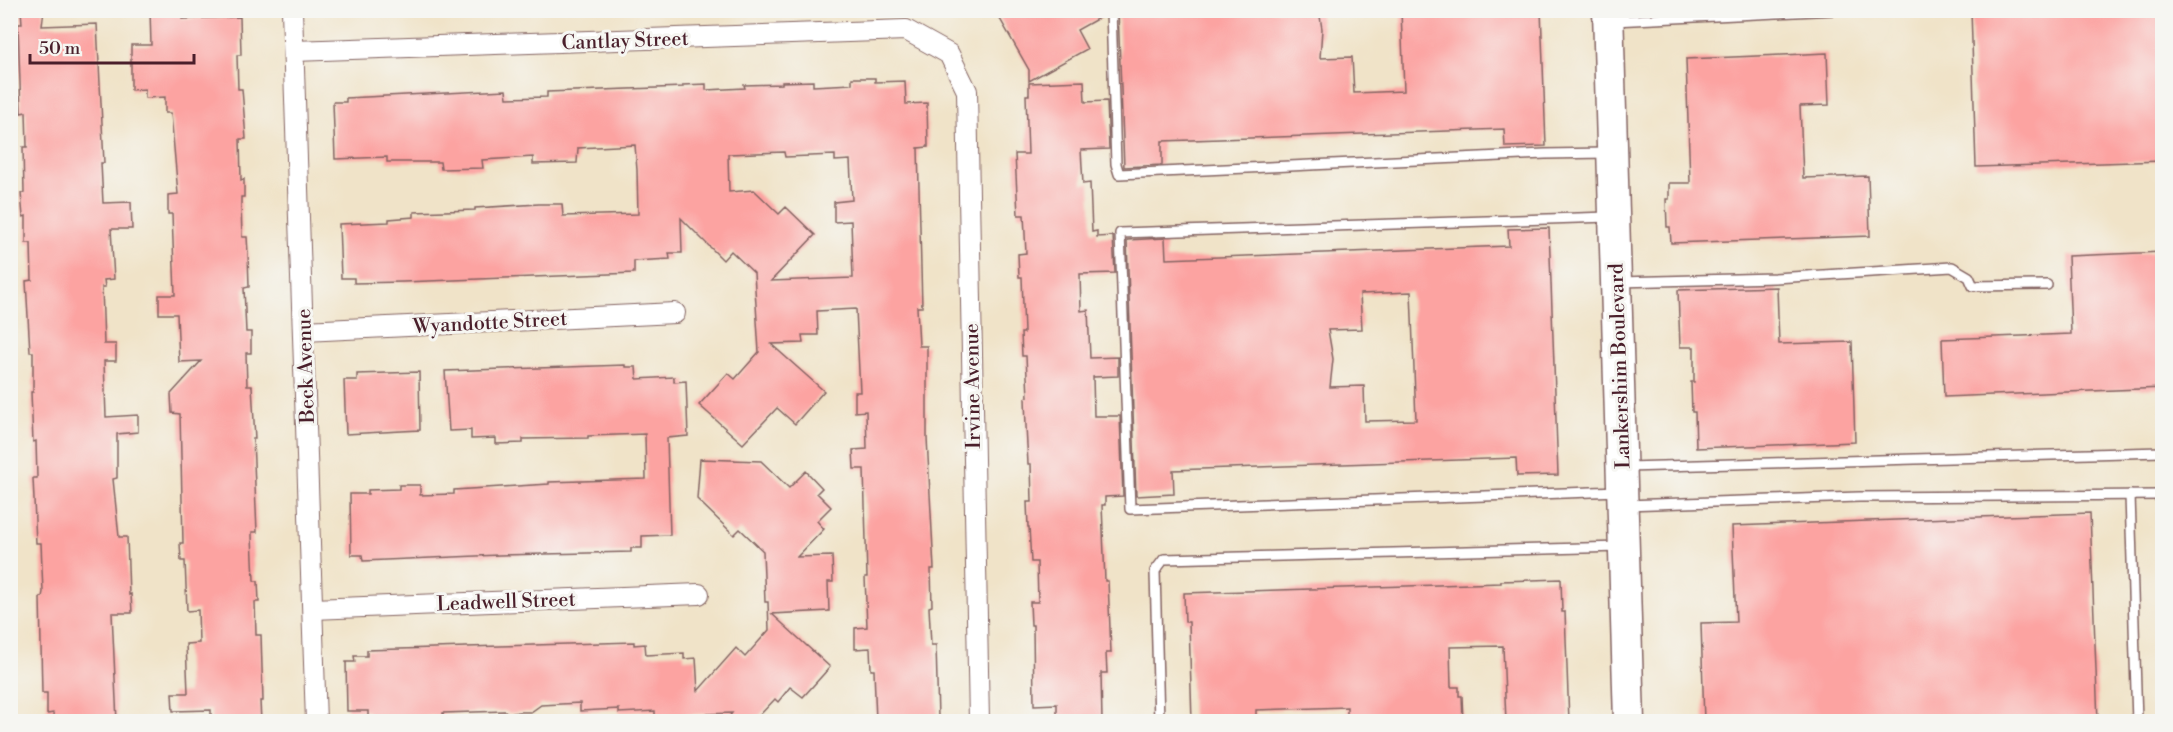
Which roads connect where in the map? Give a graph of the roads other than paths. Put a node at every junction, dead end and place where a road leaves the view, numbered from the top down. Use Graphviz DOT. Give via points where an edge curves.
graph roads {
  1 [pos="292,10"];
  2 [pos="1111,10"];
  3 [pos="1835,10"];
  4 [pos="1608,16"];
  5 [pos="294,51"];
  6 [pos="949,54"];
  7 [pos="1612,153"];
  8 [pos="1614,217"];
  9 [pos="1616,282"];
  10 [pos="2047,285"];
  11 [pos="675,313"];
  12 [pos="304,331"];
  13 [pos="2163,452"];
  14 [pos="1622,488"];
  15 [pos="2130,495"];
  16 [pos="2163,495"];
  17 [pos="1624,547"];
  18 [pos="699,594"];
  19 [pos="313,609"];
  20 [pos="316,722"];
  21 [pos="979,722"];
  22 [pos="1159,722"];
  23 [pos="1629,722"];
  24 [pos="2137,722"];
  1 -- 5 [label="street, Beck Avenue"];
  2 -- 7 [label="lane" via="1119,174"];
  3 -- 4 [label="lane"];
  4 -- 7 [label="main road, Lankershim Boulevard"];
  5 -- 6 [label="street, Cantlay Street" via="906,30"];
  5 -- 12 [label="street, Beck Avenue"];
  6 -- 21 [label="street, Irvine Avenue" via="967,91"];
  7 -- 8 [label="main road, Lankershim Boulevard"];
  8 -- 9 [label="main road, Lankershim Boulevard"];
  8 -- 14 [label="lane" via="1120,233 1130,509"];
  9 -- 10 [label="lane" via="1775,278 1952,267 1969,277 1973,286"];
  9 -- 14 [label="main road, Lankershim Boulevard"];
  11 -- 12 [label="street, Wyandotte Street"];
  12 -- 19 [label="street, Beck Avenue"];
  13 -- 14 [label="lane"];
  14 -- 15 [label="lane" via="1674,504 1858,497"];
  14 -- 17 [label="main road, Lankershim Boulevard"];
  15 -- 16 [label="lane"];
  15 -- 24 [label="lane"];
  17 -- 22 [label="lane" via="1164,559 1155,571"];
  17 -- 23 [label="main road, Lankershim Boulevard"];
  18 -- 19 [label="street, Leadwell Street"];
  19 -- 20 [label="street, Beck Avenue"];
}
